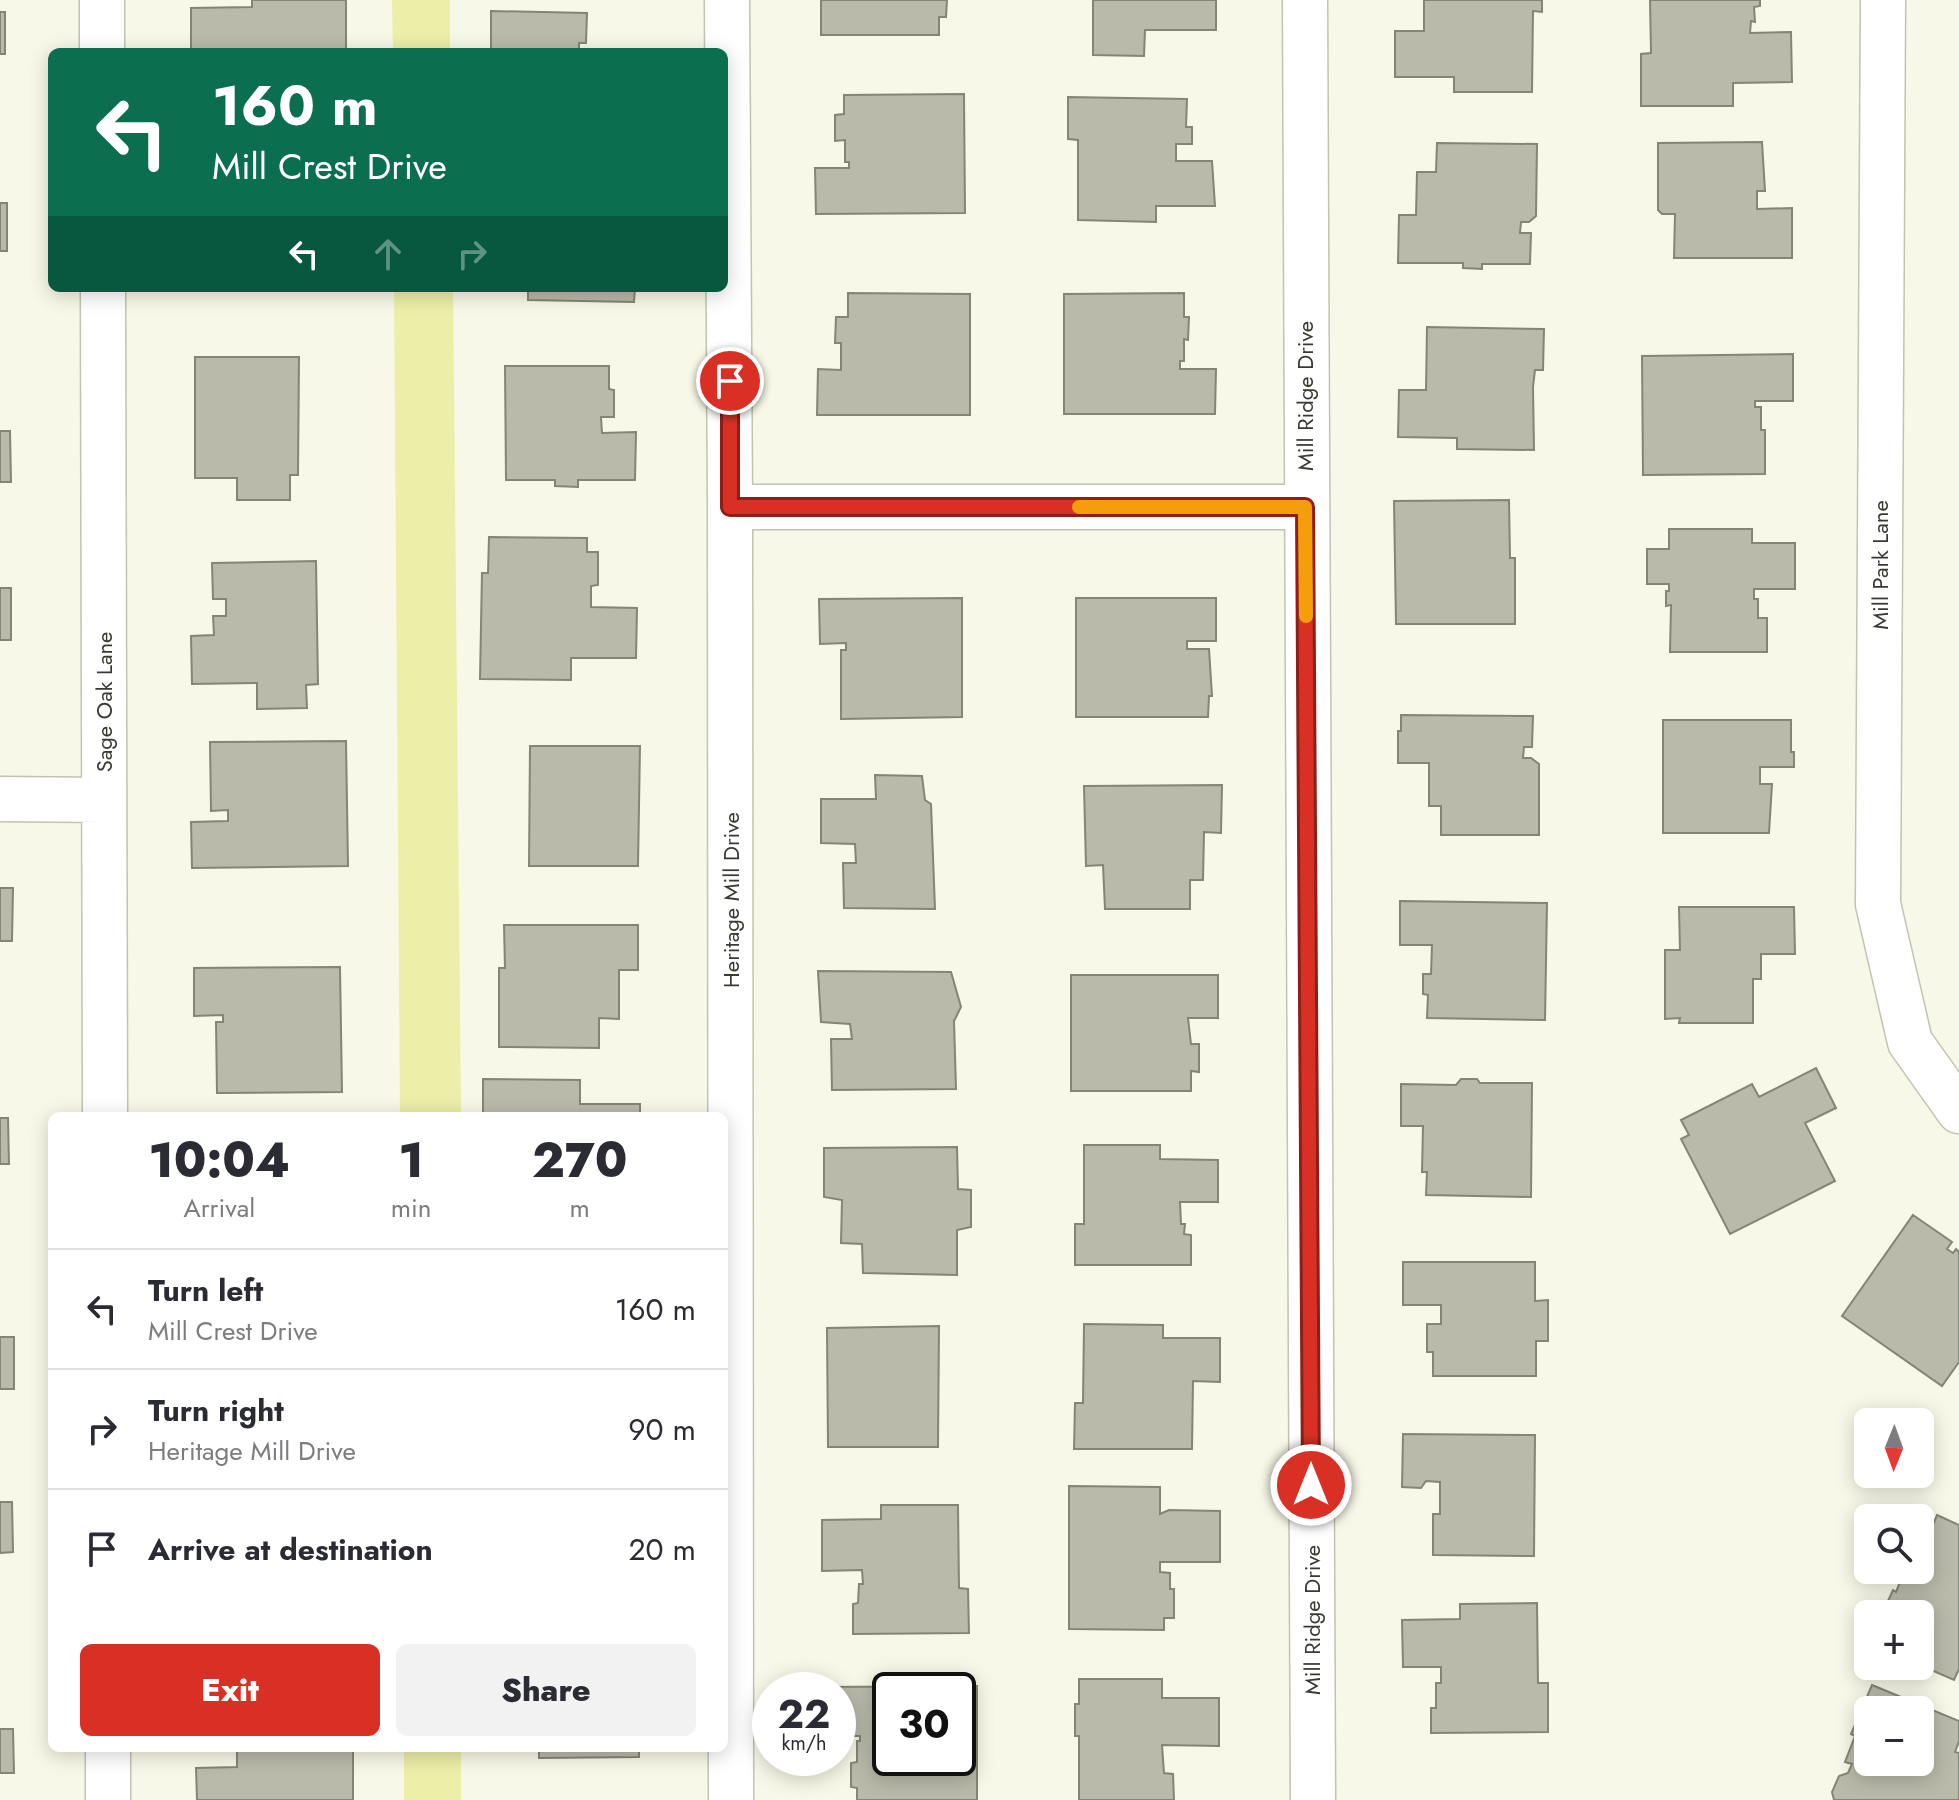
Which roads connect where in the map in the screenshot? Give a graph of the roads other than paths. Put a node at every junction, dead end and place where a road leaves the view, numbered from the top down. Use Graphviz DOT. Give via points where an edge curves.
graph roads {
  1 [pos="102,0"];
  2 [pos="727,0"];
  3 [pos="1305,0"];
  4 [pos="1883,0"];
  5 [pos="102,48"];
  6 [pos="727,48"];
  7 [pos="728,169"];
  8 [pos="103,292"];
  9 [pos="730,507"];
  10 [pos="1305,507"];
  11 [pos="0,799"];
  12 [pos="104,800"];
  13 [pos="1959,1111"];
  14 [pos="105,1112"];
  15 [pos="108,1752"];
  16 [pos="108,1800"];
  17 [pos="731,1800"];
  18 [pos="1313,1800"];
  1 -- 5 [label="street"];
  2 -- 6 [label="street, Heritage Mill Drive"];
  3 -- 10 [label="street, Mill Ridge Drive"];
  4 -- 13 [label="street, Mill Park Lane" via="1878,904 1910,1042"];
  7 -- 9 [label="street, Heritage Mill Drive"];
  8 -- 12 [label="street, Sage Oak Lane"];
  9 -- 10 [label="street"];
  9 -- 17 [label="street, Heritage Mill Drive"];
  10 -- 18 [label="street, Mill Ridge Drive"];
  11 -- 12 [label="street"];
  12 -- 14 [label="street, Sage Oak Lane"];
  15 -- 16 [label="street"];
}
